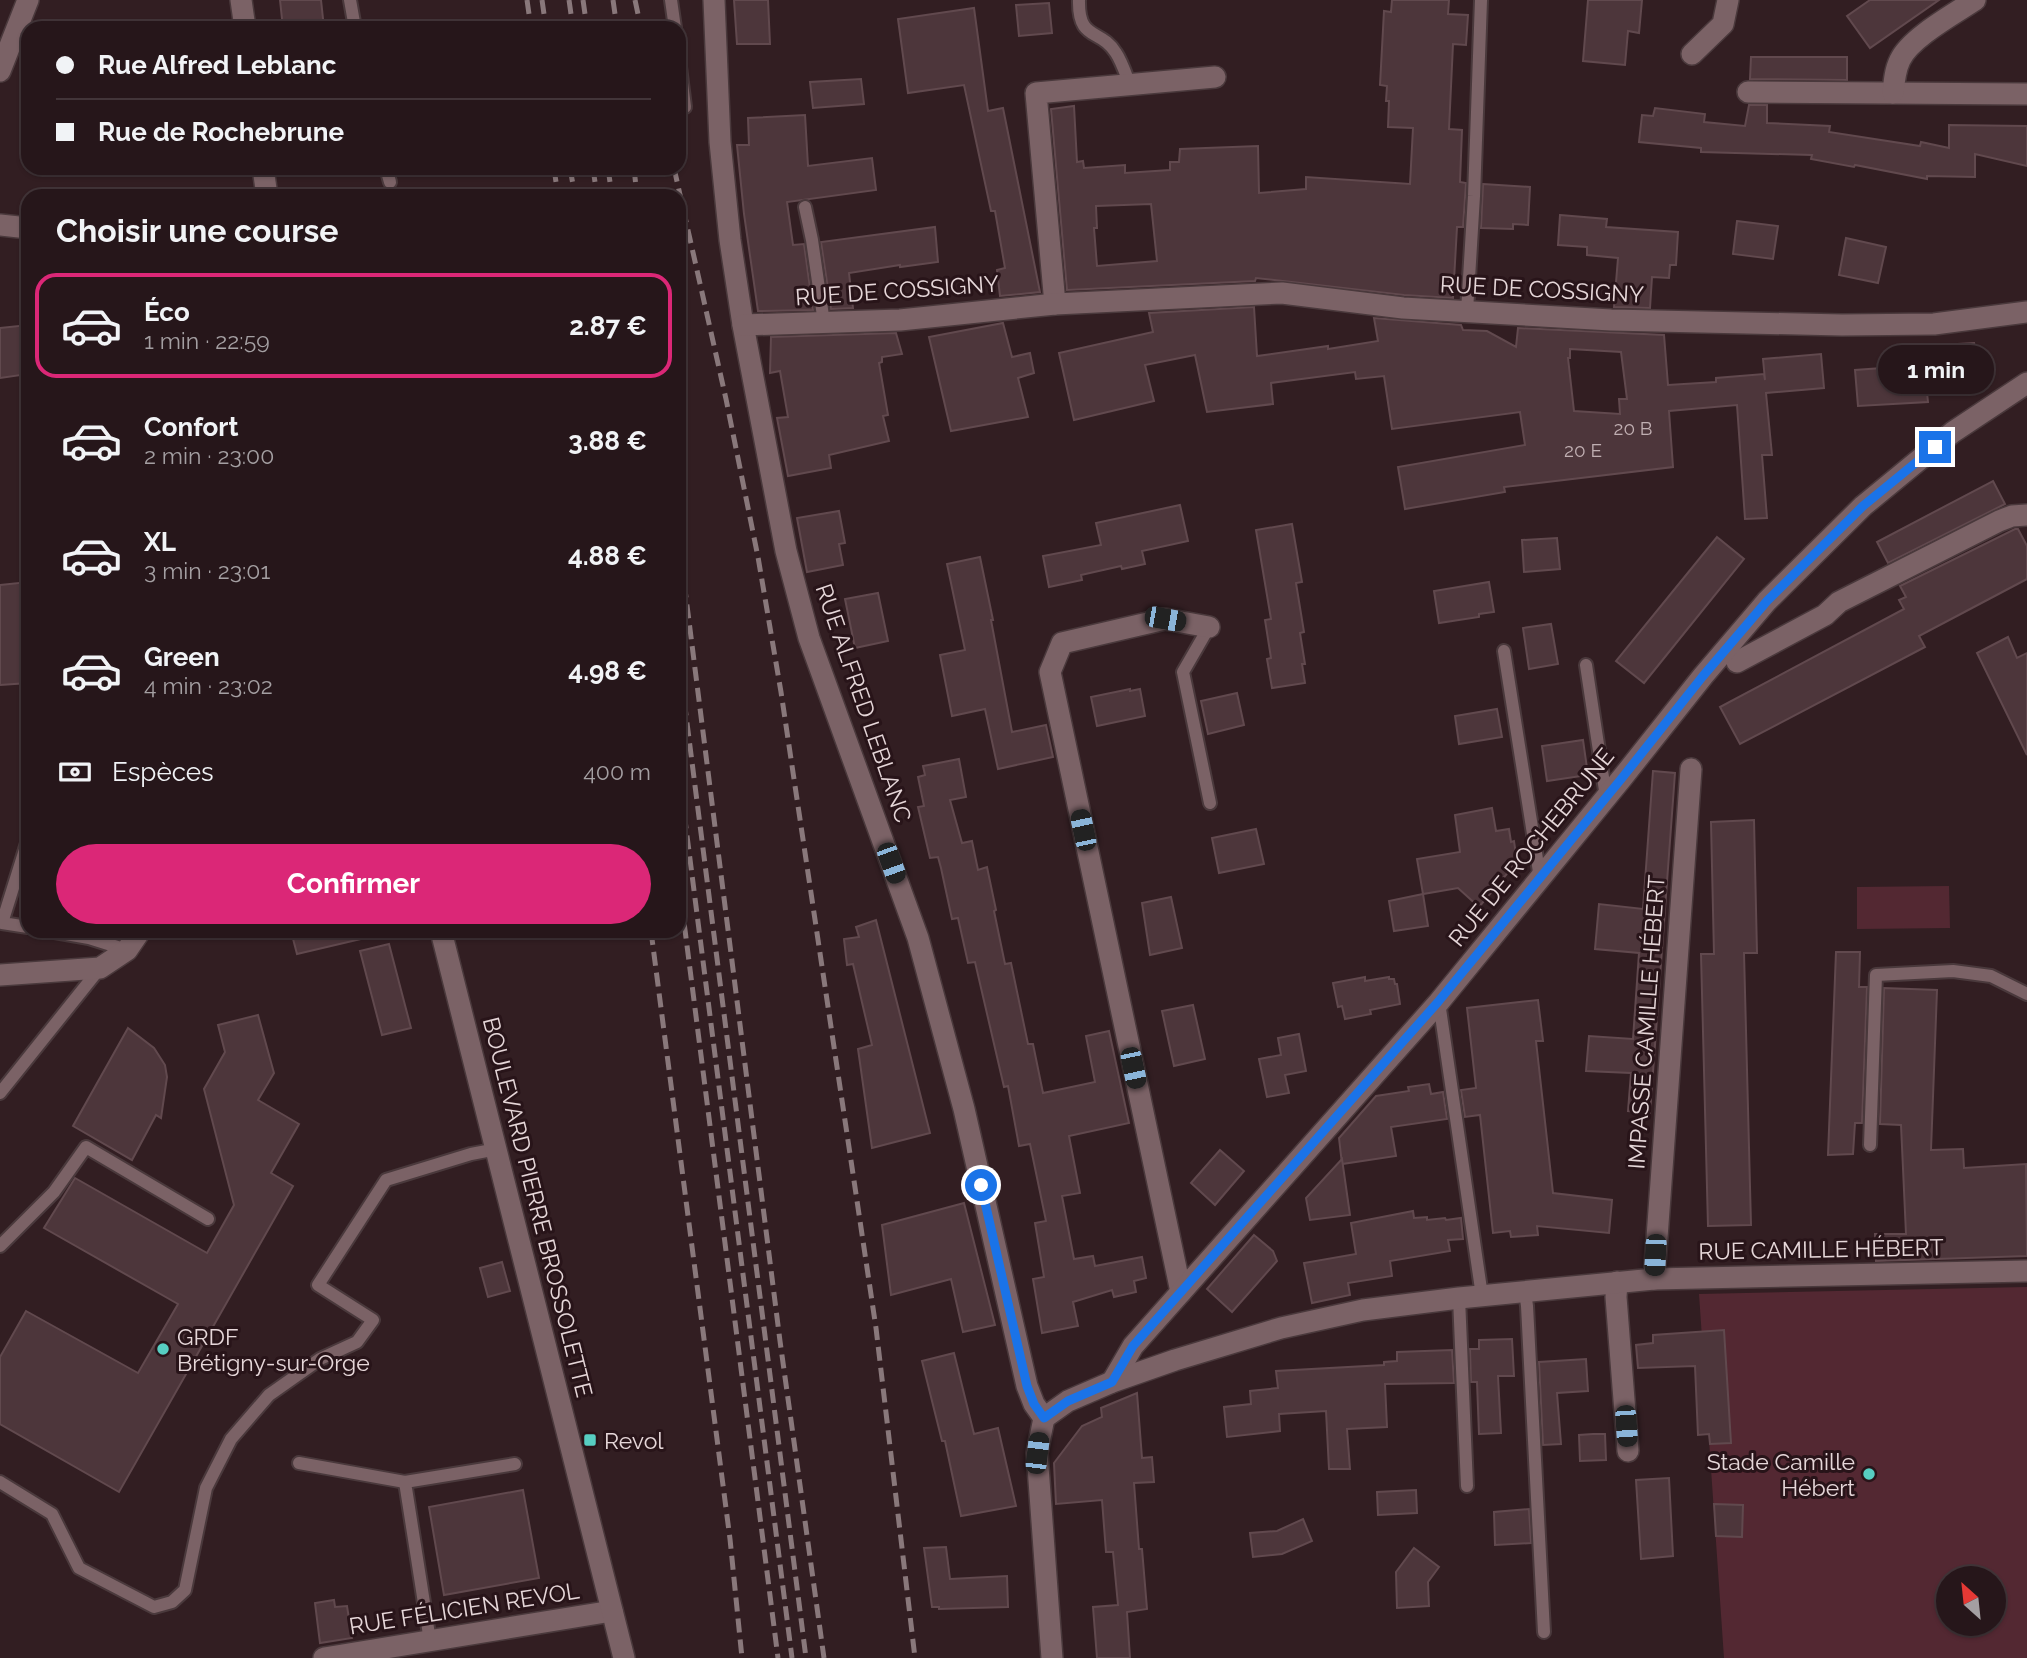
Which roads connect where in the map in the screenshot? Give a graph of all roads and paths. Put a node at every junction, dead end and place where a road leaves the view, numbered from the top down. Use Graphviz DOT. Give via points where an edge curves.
graph roads {
  1 [pos="28,0"];
  2 [pos="241,0"];
  3 [pos="350,0"];
  4 [pos="671,0"];
  5 [pos="714,0"];
  6 [pos="1079,0"];
  7 [pos="1481,0"];
  8 [pos="1728,0"];
  9 [pos="1975,0"];
  10 [pos="244,21"];
  11 [pos="354,21"];
  12 [pos="674,21"];
  13 [pos="1692,54"];
  14 [pos="0,71"];
  15 [pos="1215,78"];
  16 [pos="1130,85"];
  17 [pos="1748,92"];
  18 [pos="1893,93"];
  19 [pos="2027,94"];
  20 [pos="388,175"];
  21 [pos="390,182"];
  22 [pos="805,207"];
  23 [pos="0,225"];
  24 [pos="21,227"];
  25 [pos="1055,304"];
  26 [pos="1467,310"];
  27 [pos="2027,312"];
  28 [pos="824,323"];
  29 [pos="743,325"];
  30 [pos="2027,383"];
  31 [pos="2027,516"];
  32 [pos="1209,627"];
  33 [pos="1504,651"];
  34 [pos="1737,662"];
  35 [pos="1586,665"];
  36 [pos="1690,769"];
  37 [pos="1606,797"];
  38 [pos="1210,803"];
  39 [pos="21,862"];
  40 [pos="1540,878"];
  41 [pos="21,926"];
  42 [pos="89,938"];
  43 [pos="135,938"];
  44 [pos="443,938"];
  45 [pos="127,950"];
  46 [pos="100,968"];
  47 [pos="0,975"];
  48 [pos="2027,993"];
  49 [pos="1438,1002"];
  50 [pos="0,1093"];
  51 [pos="1870,1144"];
  52 [pos="497,1149"];
  53 [pos="208,1219"];
  54 [pos="0,1247"];
  55 [pos="2027,1271"];
  56 [pos="1654,1279"];
  57 [pos="1617,1282"];
  58 [pos="1181,1292"];
  59 [pos="1525,1292"];
  60 [pos="1482,1296"];
  61 [pos="1459,1298"];
  62 [pos="1112,1382"];
  63 [pos="1044,1418"];
  64 [pos="1628,1451"];
  65 [pos="299,1464"];
  66 [pos="515,1465"];
  67 [pos="0,1482"];
  68 [pos="405,1482"];
  69 [pos="1466,1486"];
  70 [pos="612,1611"];
  71 [pos="1544,1632"];
  72 [pos="430,1641"];
  73 [pos="324,1658"];
  74 [pos="624,1658"];
  75 [pos="1052,1658"];
  1 -- 14 [label="street"];
  2 -- 10 [label="street"];
  3 -- 11 [label="lane"];
  4 -- 12 [label="lane"];
  5 -- 29 [label="street, RUE ALFRED LEBLANC" via="720,142"];
  6 -- 16 [label="lane" via="1085,28 1118,54"];
  7 -- 26 [label="lane"];
  8 -- 13 [label="street" via="1723,24"];
  9 -- 18 [label="street" via="1913,43 1901,58"];
  15 -- 16 [label="street"];
  16 -- 25 [label="street" via="1037,93"];
  17 -- 18 [label="street"];
  18 -- 19 [label="street"];
  20 -- 21 [label="lane"];
  22 -- 28 [label="lane"];
  23 -- 24 [label="street"];
  25 -- 26 [label="street, RUE DE COSSIGNY" via="1282,293 1403,308"];
  25 -- 28 [label="street, RUE DE COSSIGNY"];
  26 -- 27 [label="street, RUE DE COSSIGNY" via="1611,320 1842,325 1934,324"];
  28 -- 29 [label="street, RUE DE COSSIGNY"];
  29 -- 63 [label="street, RUE ALFRED LEBLANC" via="786,551 809,638 918,938 964,1109 1027,1386"];
  30 -- 37 [label="street, RUE DE ROCHEBRUNE" via="1952,432 1853,515 1767,601"];
  31 -- 34 [label="street" via="1999,521 1839,602 1825,615"];
  32 -- 38 [label="lane" via="1183,672"];
  32 -- 58 [label="street" via="1165,619 1062,643 1050,672"];
  33 -- 40 [label="lane"];
  35 -- 37 [label="lane"];
  36 -- 56 [label="street, IMPASSE CAMILLE HÉBERT"];
  37 -- 40 [label="street, RUE DE ROCHEBRUNE"];
  39 -- 41 [label="lane" via="2,923"];
  40 -- 49 [label="street, RUE DE ROCHEBRUNE"];
  42 -- 45 [label="lane"];
  43 -- 45 [label="street"];
  44 -- 52 [label="street, BOULEVARD PIERRE BROSSOLETTE"];
  45 -- 46 [label="street"];
  46 -- 47 [label="street"];
  46 -- 50 [label="lane"];
  48 -- 51 [label="lane" via="1991,976 1953,971 1876,975"];
  49 -- 58 [label="street, RUE DE ROCHEBRUNE"];
  49 -- 60 [label="lane"];
  52 -- 67 [label="lane" via="386,1180 318,1285 373,1320 357,1342 320,1359 269,1395 230,1439 206,1488 185,1590 172,1602 154,1607 79,1568 52,1514"];
  52 -- 70 [label="street, BOULEVARD PIERRE BROSSOLETTE"];
  53 -- 54 [label="lane" via="86,1147 54,1192"];
  55 -- 56 [label="street, RUE CAMILLE HÉBERT"];
  56 -- 57 [label="street, RUE CAMILLE HÉBERT"];
  57 -- 59 [label="street, RUE CAMILLE HÉBERT"];
  57 -- 64 [label="street"];
  58 -- 62 [label="street, RUE DE ROCHEBRUNE" via="1133,1346"];
  59 -- 60 [label="street, RUE CAMILLE HÉBERT"];
  59 -- 71 [label="lane"];
  60 -- 61 [label="street, RUE CAMILLE HÉBERT"];
  61 -- 62 [label="street, RUE CAMILLE HÉBERT" via="1318,1318"];
  61 -- 69 [label="lane"];
  62 -- 63 [label="street, RUE CAMILLE HÉBERT" via="1068,1401"];
  63 -- 75 [label="street" via="1037,1453"];
  65 -- 68 [label="lane"];
  66 -- 68 [label="lane"];
  68 -- 72 [label="lane"];
  70 -- 72 [label="street, RUE FÉLICIEN REVOL"];
  70 -- 74 [label="street, BOULEVARD PIERRE BROSSOLETTE"];
  72 -- 73 [label="street, RUE FÉLICIEN REVOL"];
}
